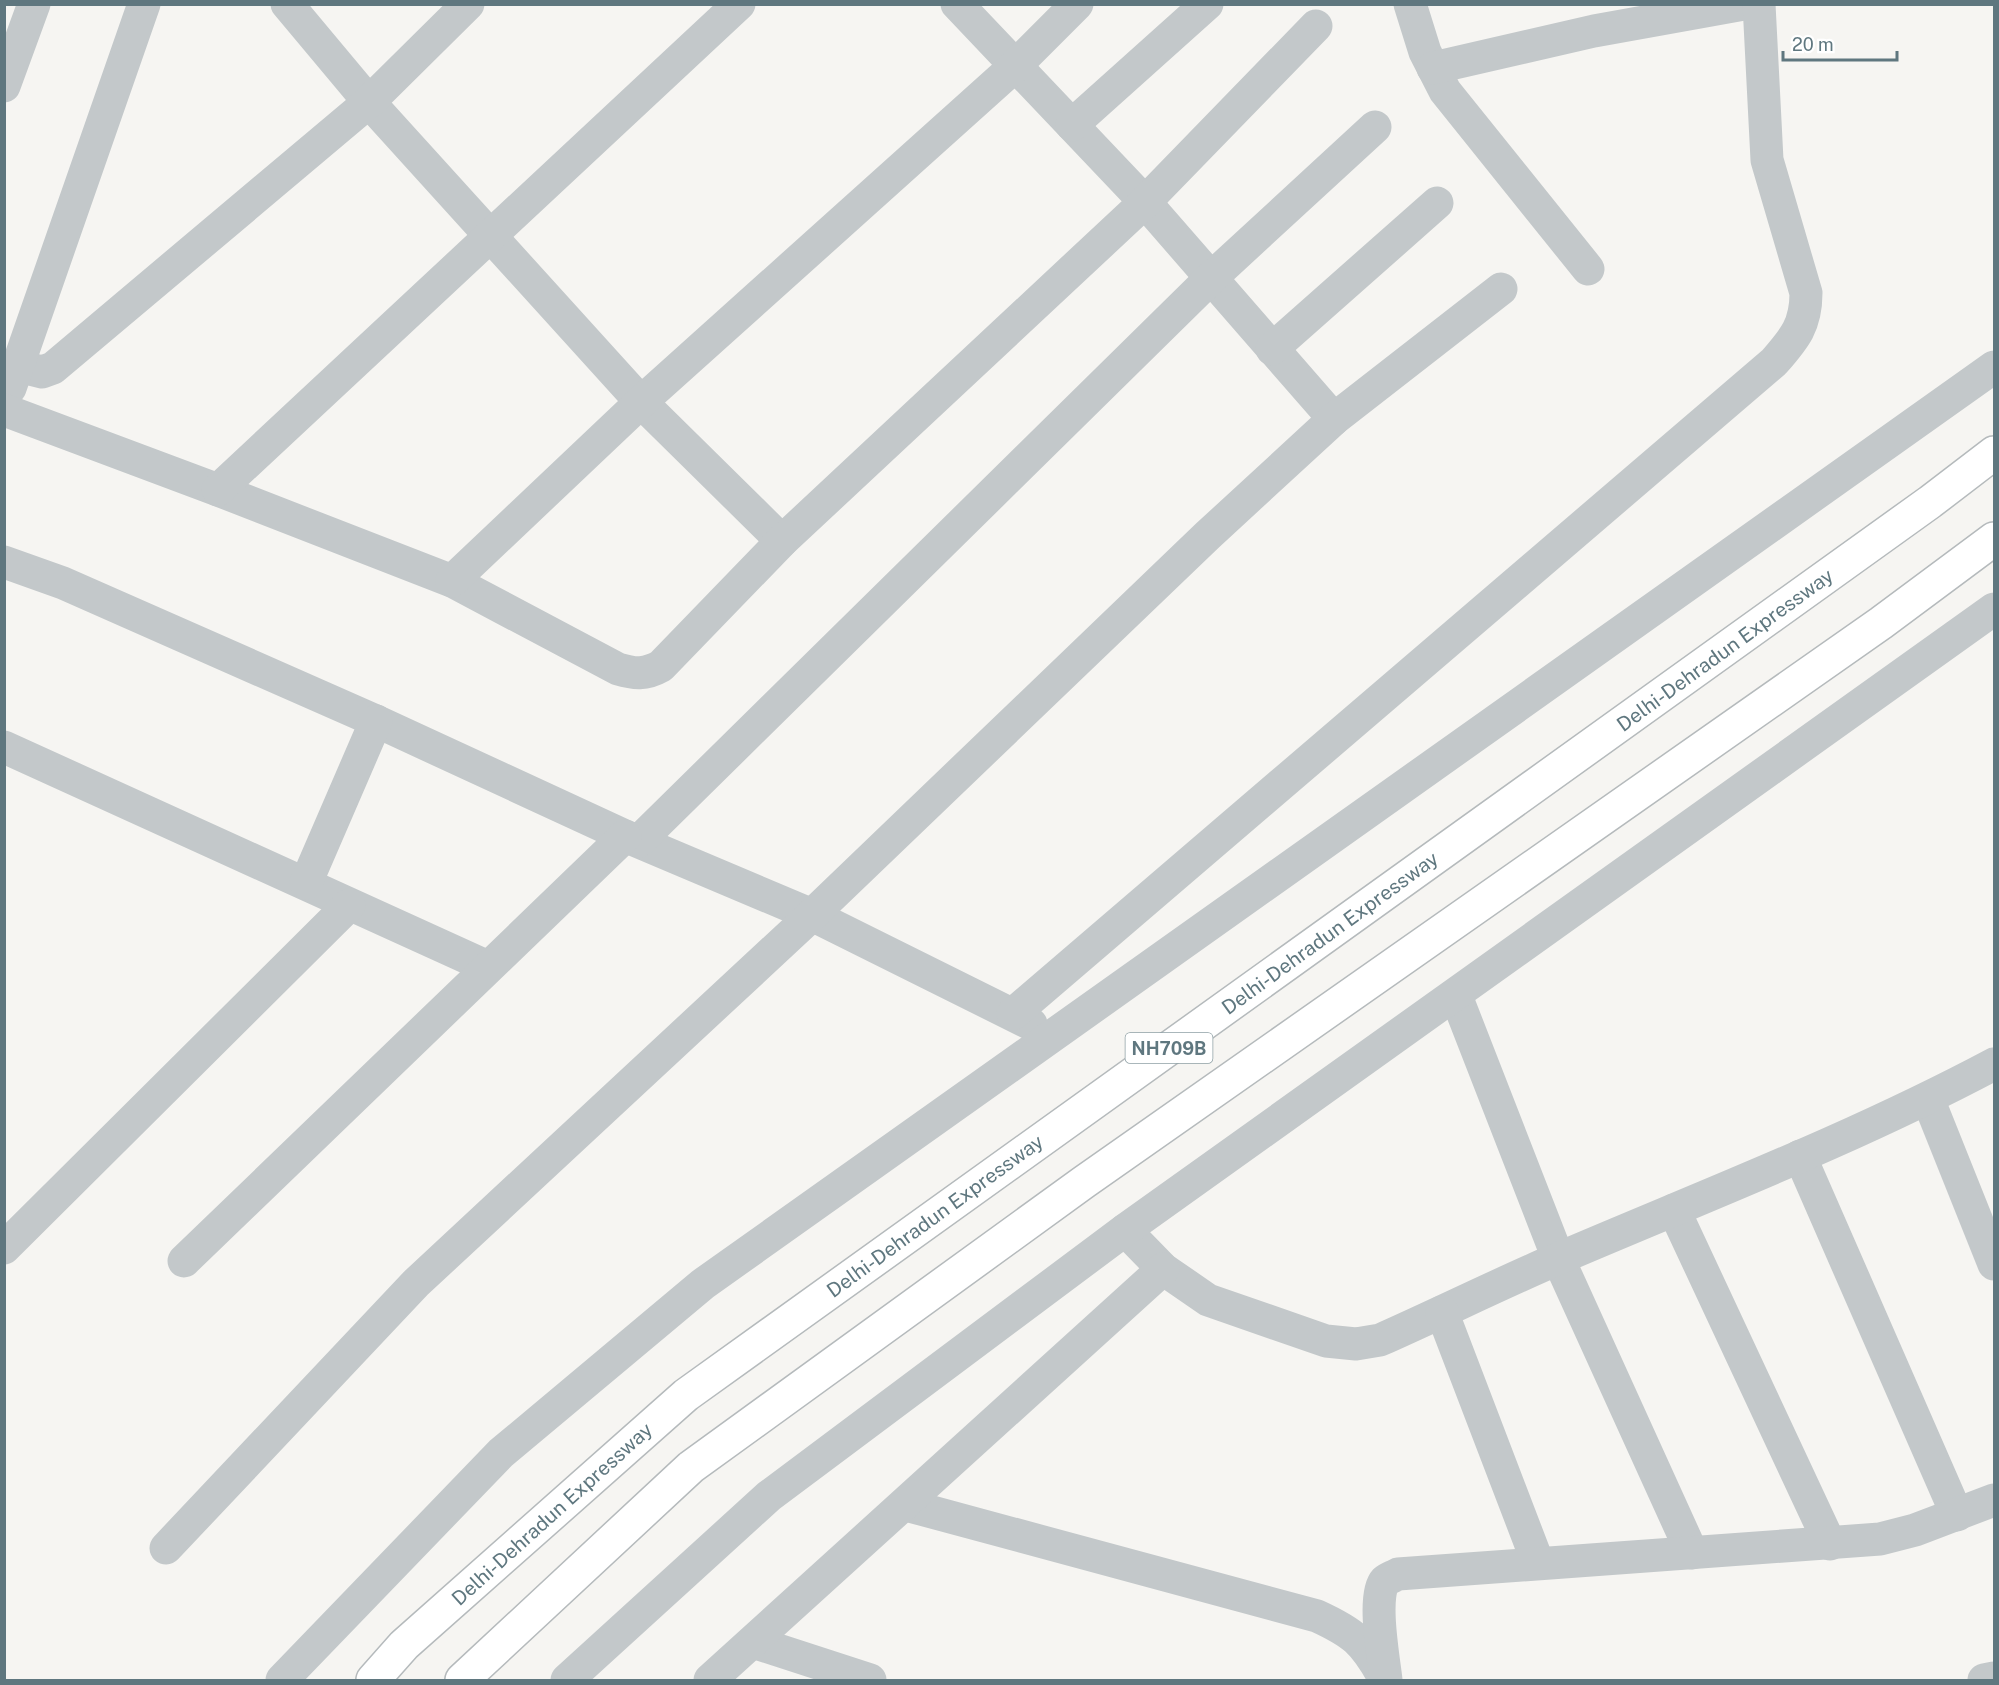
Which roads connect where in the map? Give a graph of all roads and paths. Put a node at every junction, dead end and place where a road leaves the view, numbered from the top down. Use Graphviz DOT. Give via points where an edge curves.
graph roads {
  1 [pos="34,4"];
  2 [pos="144,4"];
  3 [pos="287,4"];
  4 [pos="468,4"];
  5 [pos="739,4"];
  6 [pos="957,4"];
  7 [pos="1077,4"];
  8 [pos="1207,4"];
  9 [pos="1410,4"];
  10 [pos="1744,4"];
  11 [pos="1759,4"];
  12 [pos="1316,26"];
  13 [pos="1014,67"];
  14 [pos="1433,68"];
  15 [pos="4,86"];
  16 [pos="369,102"];
  17 [pos="1072,125"];
  18 [pos="1376,127"];
  19 [pos="1145,202"];
  20 [pos="1437,203"];
  21 [pos="490,235"];
  22 [pos="1588,269"];
  23 [pos="1211,279"];
  24 [pos="1501,289"];
  25 [pos="1272,349"];
  26 [pos="18,366"];
  27 [pos="1995,367"];
  28 [pos="641,402"];
  29 [pos="4,404"];
  30 [pos="4,410"];
  31 [pos="1334,419"];
  32 [pos="1995,453"];
  33 [pos="218,490"];
  34 [pos="1995,539"];
  35 [pos="782,541"];
  36 [pos="4,562"];
  37 [pos="452,581"];
  38 [pos="1995,609"];
  39 [pos="376,721"];
  40 [pos="4,747"];
  41 [pos="632,838"];
  42 [pos="306,883"];
  43 [pos="349,905"];
  44 [pos="812,915"];
  45 [pos="488,967"];
  46 [pos="1456,996"];
  47 [pos="1013,1014"];
  48 [pos="1052,1037"];
  49 [pos="1995,1064"];
  50 [pos="1928,1099"];
  51 [pos="1800,1156"];
  52 [pos="1674,1210"];
  53 [pos="1125,1230"];
  54 [pos="4,1248"];
  55 [pos="1558,1258"];
  56 [pos="184,1261"];
  57 [pos="1995,1264"];
  58 [pos="1163,1269"];
  59 [pos="1442,1312"];
  60 [pos="1995,1500"];
  61 [pos="906,1504"];
  62 [pos="1957,1515"];
  63 [pos="1830,1544"];
  64 [pos="166,1548"];
  65 [pos="1692,1553"];
  66 [pos="1538,1563"];
  67 [pos="753,1642"];
  68 [pos="1995,1678"];
  69 [pos="282,1680"];
  70 [pos="374,1680"];
  71 [pos="462,1680"];
  72 [pos="567,1680"];
  73 [pos="710,1680"];
  74 [pos="870,1680"];
  75 [pos="1386,1680"];
  76 [pos="1984,1680"];
  1 -- 15 [label="street"];
  2 -- 26 [label="street"];
  3 -- 16 [label="street"];
  4 -- 16 [label="street"];
  5 -- 21 [label="street"];
  6 -- 13 [label="street"];
  7 -- 13 [label="street"];
  8 -- 17 [label="street"];
  9 -- 14 [label="street"];
  10 -- 14 [label="street" via="1594,31"];
  11 -- 47 [label="street" via="1767,160 1806,293 1806,315 1792,342 1774,362"];
  12 -- 19 [label="street"];
  13 -- 17 [label="street"];
  13 -- 28 [label="street"];
  14 -- 22 [label="street" via="1445,91"];
  16 -- 21 [label="street"];
  16 -- 26 [label="street" via="53,368 42,372"];
  17 -- 19 [label="street"];
  18 -- 23 [label="street"];
  19 -- 23 [label="street"];
  19 -- 35 [label="street"];
  20 -- 25 [label="street"];
  21 -- 28 [label="street"];
  21 -- 33 [label="street"];
  23 -- 25 [label="street"];
  23 -- 41 [label="street"];
  24 -- 31 [label="street"];
  25 -- 31 [label="street"];
  26 -- 29 [label="street"];
  27 -- 48 [label="street"];
  28 -- 35 [label="street"];
  28 -- 37 [label="street"];
  30 -- 33 [label="street"];
  31 -- 44 [label="street"];
  32 -- 70 [label="highway, Delhi-Dehradun Expressway / NH709B" via="686,1395 404,1645"];
  33 -- 37 [label="street"];
  34 -- 71 [label="highway, NH709B" via="1084,1182 692,1467"];
  35 -- 37 [label="street" via="661,666 648,674 618,669"];
  36 -- 39 [label="street" via="63,583"];
  38 -- 46 [label="street"];
  39 -- 41 [label="street"];
  39 -- 42 [label="street"];
  40 -- 42 [label="street"];
  41 -- 44 [label="street"];
  41 -- 45 [label="street"];
  42 -- 43 [label="street"];
  43 -- 45 [label="street"];
  43 -- 54 [label="street"];
  44 -- 47 [label="street"];
  44 -- 64 [label="street" via="416,1283"];
  45 -- 56 [label="street"];
  46 -- 53 [label="street"];
  46 -- 55 [label="street"];
  47 -- 48 [label="street"];
  48 -- 69 [label="street" via="703,1284 501,1453"];
  49 -- 50 [label="street"];
  50 -- 51 [label="street"];
  50 -- 57 [label="street"];
  51 -- 52 [label="street"];
  51 -- 62 [label="street"];
  52 -- 55 [label="street"];
  52 -- 63 [label="street"];
  53 -- 58 [label="street"];
  53 -- 72 [label="street" via="769,1496"];
  55 -- 59 [label="street"];
  55 -- 65 [label="street"];
  58 -- 59 [label="street" via="1208,1300 1326,1341 1356,1344 1380,1340"];
  58 -- 61 [label="street"];
  59 -- 66 [label="street"];
  60 -- 62 [label="street"];
  61 -- 67 [label="street"];
  61 -- 75 [label="street" via="1317,1616 1367,1647"];
  62 -- 63 [label="street" via="1880,1539"];
  63 -- 65 [label="street"];
  65 -- 66 [label="street"];
  66 -- 75 [label="street" via="1419,1571 1398,1574 1386,1581 1380,1590 1379,1608"];
  67 -- 73 [label="street"];
  67 -- 74 [label="street"];
  68 -- 76 [label="street"];
}
